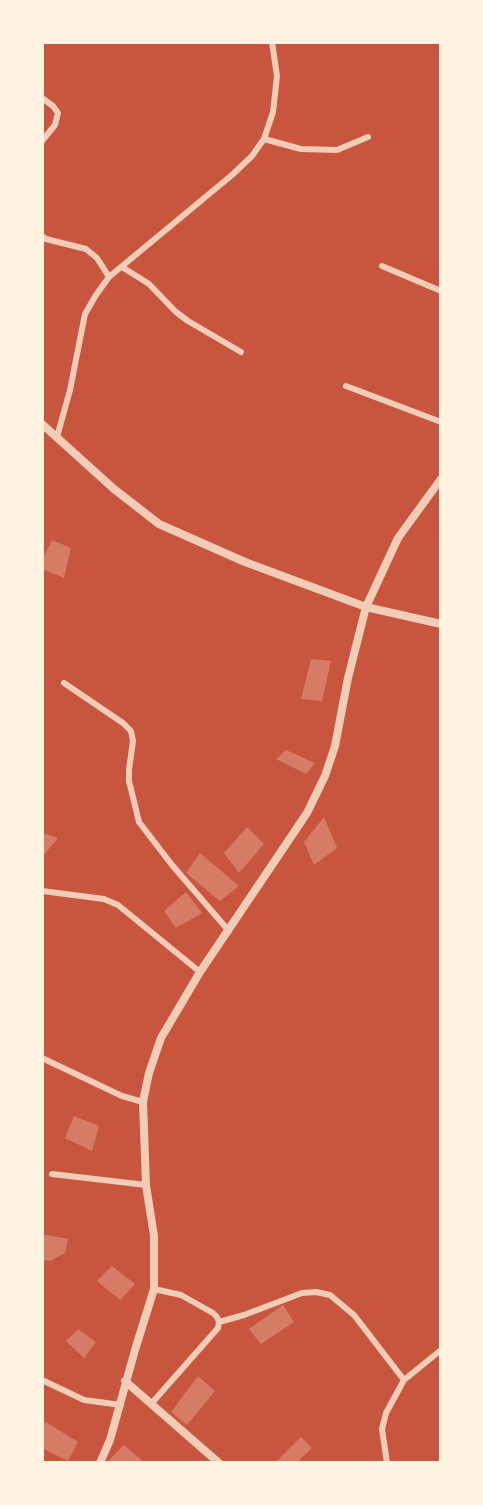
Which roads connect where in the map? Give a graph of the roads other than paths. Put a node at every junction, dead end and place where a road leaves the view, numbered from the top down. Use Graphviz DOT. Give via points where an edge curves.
graph roads {
  1 [pos="272,42"];
  2 [pos="42,98"];
  3 [pos="368,137"];
  4 [pos="264,139"];
  5 [pos="42,141"];
  6 [pos="42,236"];
  7 [pos="382,266"];
  8 [pos="122,267"];
  9 [pos="110,277"];
  10 [pos="441,291"];
  11 [pos="241,352"];
  12 [pos="346,386"];
  13 [pos="441,422"];
  14 [pos="42,424"];
  15 [pos="57,437"];
  16 [pos="441,479"];
  17 [pos="366,607"];
  18 [pos="441,624"];
  19 [pos="64,683"];
  20 [pos="42,891"];
  21 [pos="229,931"];
  22 [pos="200,972"];
  23 [pos="42,1058"];
  24 [pos="143,1102"];
  25 [pos="52,1174"];
  26 [pos="146,1185"];
  27 [pos="154,1288"];
  28 [pos="219,1322"];
  29 [pos="441,1350"];
  30 [pos="42,1380"];
  31 [pos="404,1380"];
  32 [pos="125,1381"];
  33 [pos="151,1404"];
  34 [pos="121,1405"];
  35 [pos="100,1463"];
  36 [pos="219,1463"];
  37 [pos="387,1463"];
  1 -- 4 [label="street" via="278,76"];
  2 -- 5 [label="street" via="57,113 56,125"];
  3 -- 4 [label="street" via="337,150 301,149"];
  4 -- 8 [label="street" via="232,175"];
  6 -- 9 [label="street" via="86,249"];
  7 -- 10 [label="street"];
  8 -- 9 [label="street"];
  8 -- 11 [label="street" via="149,284 188,321"];
  9 -- 15 [label="street" via="86,314"];
  12 -- 13 [label="street"];
  14 -- 15 [label="street"];
  15 -- 17 [label="street" via="159,524 245,562"];
  16 -- 17 [label="street" via="398,538"];
  17 -- 18 [label="street"];
  17 -- 21 [label="street" via="325,776 307,813"];
  19 -- 21 [label="street" via="131,731 129,781 139,822"];
  20 -- 22 [label="street" via="104,899 118,905"];
  21 -- 22 [label="street"];
  22 -- 24 [label="street" via="161,1038"];
  23 -- 24 [label="street"];
  24 -- 26 [label="street"];
  25 -- 26 [label="street"];
  26 -- 27 [label="street" via="154,1236"];
  27 -- 28 [label="street" via="181,1295 213,1313"];
  27 -- 32 [label="street"];
  28 -- 31 [label="street" via="302,1293 330,1295 354,1315"];
  28 -- 33 [label="street" via="218,1328"];
  29 -- 31 [label="street"];
  30 -- 34 [label="street" via="84,1400"];
  31 -- 37 [label="street" via="382,1429"];
  32 -- 33 [label="street"];
  32 -- 34 [label="street"];
  33 -- 36 [label="street"];
  34 -- 35 [label="street"];
}
